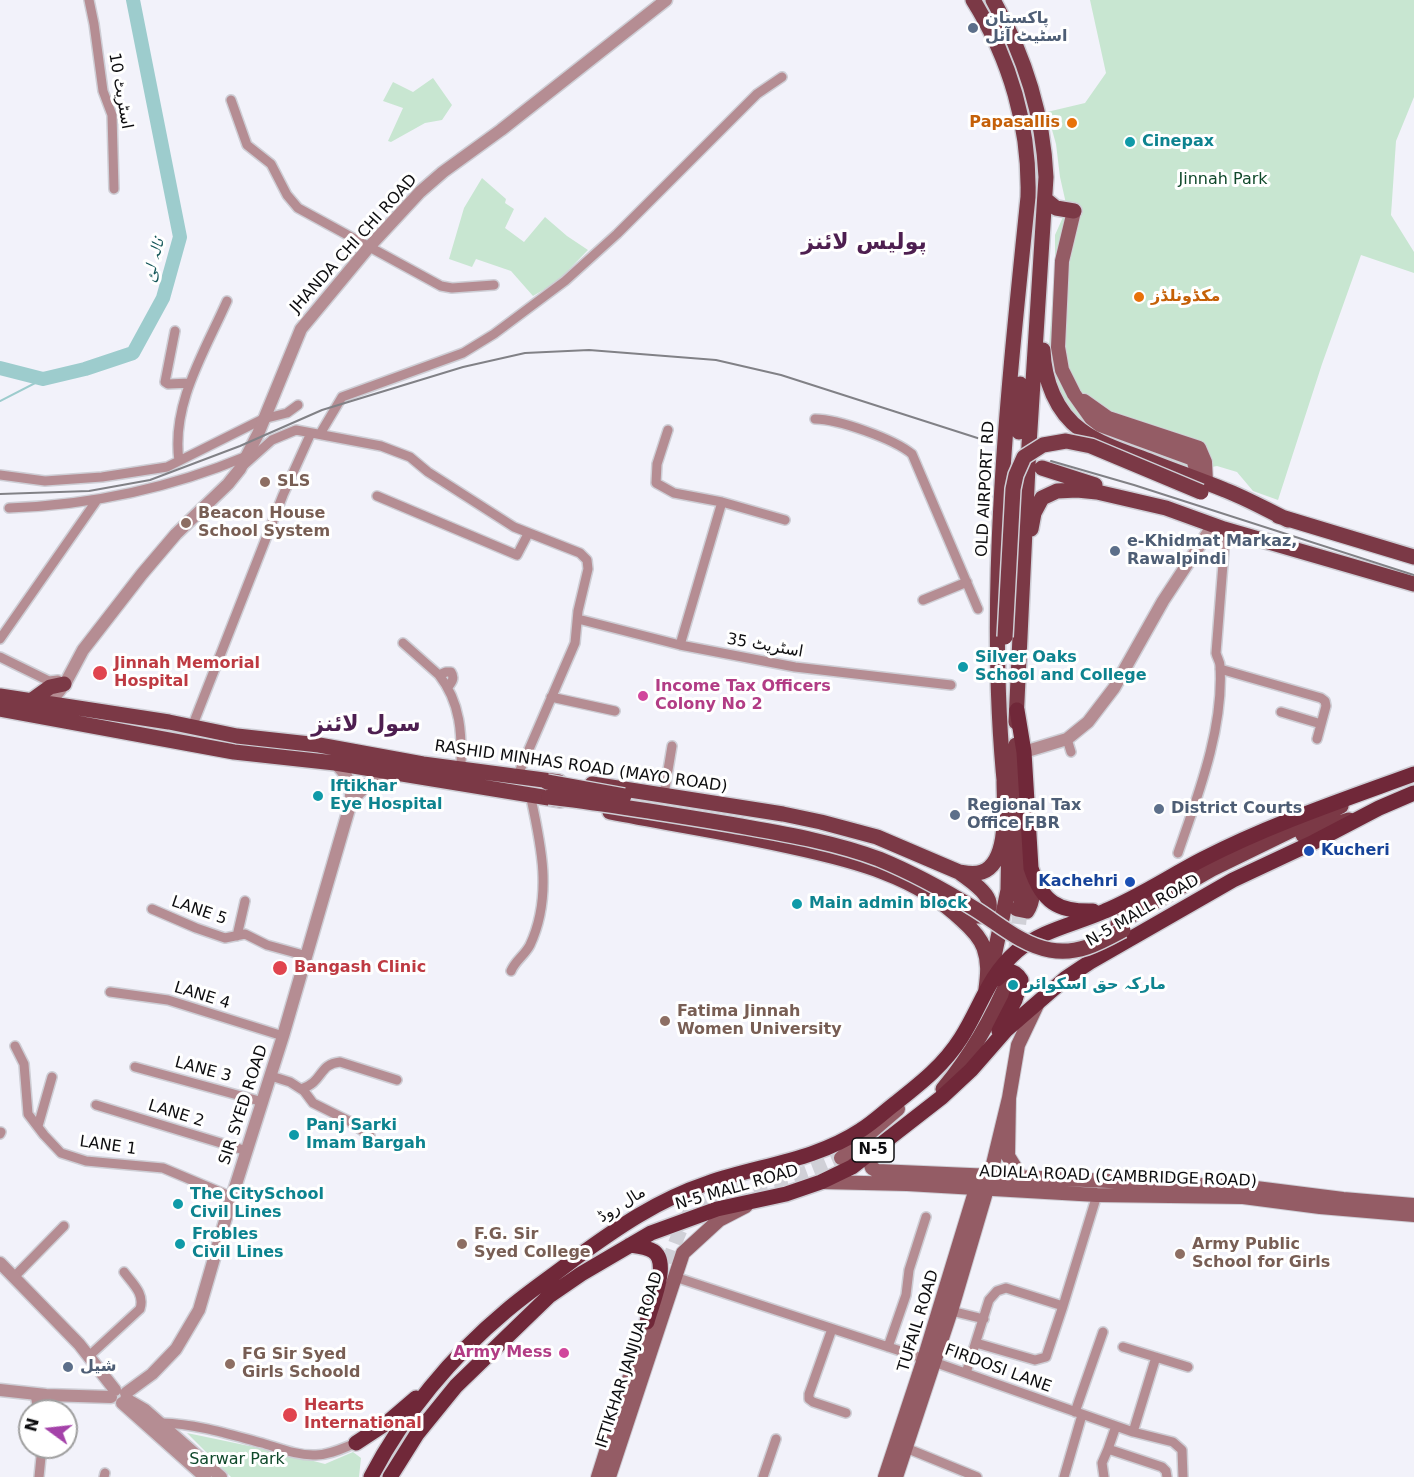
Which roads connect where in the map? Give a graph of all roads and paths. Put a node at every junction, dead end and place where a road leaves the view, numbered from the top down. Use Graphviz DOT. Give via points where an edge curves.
graph roads {
  1 [pos="88,0"];
  2 [pos="666,0"];
  3 [pos="973,0"];
  4 [pos="993,0"];
  5 [pos="782,76"];
  6 [pos="231,100"];
  7 [pos="114,189"];
  8 [pos="1028,197"];
  9 [pos="1045,199"];
  10 [pos="1074,211"];
  11 [pos="369,247"];
  12 [pos="1042,257"];
  13 [pos="494,285"];
  14 [pos="227,301"];
  15 [pos="175,331"];
  16 [pos="190,384"];
  17 [pos="298,405"];
  18 [pos="814,418"];
  19 [pos="263,419"];
  20 [pos="668,430"];
  21 [pos="1019,432"];
  22 [pos="316,433"];
  23 [pos="248,456"];
  24 [pos="179,460"];
  25 [pos="1042,468"];
  26 [pos="240,469"];
  27 [pos="0,475"];
  28 [pos="1199,484"];
  29 [pos="377,496"];
  30 [pos="1026,496"];
  31 [pos="1003,499"];
  32 [pos="98,500"];
  33 [pos="722,502"];
  34 [pos="9,508"];
  35 [pos="1166,508"];
  36 [pos="784,520"];
  37 [pos="1218,527"];
  38 [pos="528,534"];
  39 [pos="1397,551"];
  40 [pos="1414,551"];
  41 [pos="1414,557"];
  42 [pos="967,582"];
  43 [pos="1022,584"];
  44 [pos="1414,584"];
  45 [pos="924,600"];
  46 [pos="978,609"];
  47 [pos="578,619"];
  48 [pos="0,639"];
  49 [pos="403,643"];
  50 [pos="680,645"];
  51 [pos="0,657"];
  52 [pos="1220,669"];
  53 [pos="65,682"];
  54 [pos="951,685"];
  55 [pos="998,695"];
  56 [pos="0,696"];
  57 [pos="550,698"];
  58 [pos="50,704"];
  59 [pos="33,708"];
  60 [pos="0,709"];
  61 [pos="82,709"];
  62 [pos="1017,710"];
  63 [pos="615,711"];
  64 [pos="1281,712"];
  65 [pos="1321,724"];
  66 [pos="192,727"];
  67 [pos="1317,739"];
  68 [pos="1067,740"];
  69 [pos="672,747"];
  70 [pos="1024,752"];
  71 [pos="1071,752"];
  72 [pos="335,763"];
  73 [pos="461,769"];
  74 [pos="388,772"];
  75 [pos="1414,774"];
  76 [pos="517,777"];
  77 [pos="1004,781"];
  78 [pos="548,790"];
  79 [pos="1414,793"];
  80 [pos="530,794"];
  81 [pos="664,794"];
  82 [pos="1363,794"];
  83 [pos="351,802"];
  84 [pos="1366,814"];
  85 [pos="1178,852"];
  86 [pos="1031,868"];
  87 [pos="959,872"];
  88 [pos="1008,890"];
  89 [pos="245,901"];
  90 [pos="1021,903"];
  91 [pos="945,904"];
  92 [pos="152,909"];
  93 [pos="1106,911"];
  94 [pos="1120,927"];
  95 [pos="237,936"];
  96 [pos="307,956"];
  97 [pos="511,971"];
  98 [pos="1010,976"];
  99 [pos="986,988"];
  100 [pos="110,992"];
  101 [pos="1041,998"];
  102 [pos="284,1036"];
  103 [pos="993,1043"];
  104 [pos="15,1046"];
  105 [pos="135,1067"];
  106 [pos="271,1076"];
  107 [pos="929,1076"];
  108 [pos="52,1077"];
  109 [pos="397,1080"];
  110 [pos="301,1089"];
  111 [pos="1009,1098"];
  112 [pos="263,1102"];
  113 [pos="96,1105"];
  114 [pos="928,1108"];
  115 [pos="38,1126"];
  116 [pos="370,1136"];
  117 [pos="874,1149"];
  118 [pos="247,1151"];
  119 [pos="840,1158"];
  120 [pos="986,1174"];
  121 [pos="1021,1177"];
  122 [pos="820,1182"];
  123 [pos="982,1189"];
  124 [pos="1097,1195"];
  125 [pos="232,1197"];
  126 [pos="753,1202"];
  127 [pos="1414,1205"];
  128 [pos="1414,1215"];
  129 [pos="926,1217"];
  130 [pos="64,1226"];
  131 [pos="630,1245"];
  132 [pos="0,1263"];
  133 [pos="124,1272"];
  134 [pos="14,1277"];
  135 [pos="675,1277"];
  136 [pos="545,1290"];
  137 [pos="1063,1306"];
  138 [pos="951,1311"];
  139 [pos="984,1319"];
  140 [pos="647,1322"];
  141 [pos="832,1329"];
  142 [pos="1103,1332"];
  143 [pos="483,1334"];
  144 [pos="976,1343"];
  145 [pos="888,1347"];
  146 [pos="1124,1347"];
  147 [pos="494,1348"];
  148 [pos="89,1356"];
  149 [pos="1156,1357"];
  150 [pos="930,1361"];
  151 [pos="1188,1367"];
  152 [pos="966,1373"];
  153 [pos="437,1381"];
  154 [pos="0,1390"];
  155 [pos="35,1394"];
  156 [pos="120,1397"];
  157 [pos="36,1399"];
  158 [pos="846,1413"];
  159 [pos="1079,1413"];
  160 [pos="162,1423"];
  161 [pos="1116,1426"];
  162 [pos="1133,1432"];
  163 [pos="777,1439"];
  164 [pos="356,1443"];
  165 [pos="906,1448"];
  166 [pos="1108,1449"];
  167 [pos="41,1459"];
  168 [pos="39,1477"];
  169 [pos="205,1477"];
  170 [pos="221,1477"];
  171 [pos="371,1477"];
  172 [pos="390,1477"];
  173 [pos="598,1477"];
  174 [pos="609,1477"];
  175 [pos="763,1477"];
  176 [pos="885,1477"];
  177 [pos="896,1477"];
  178 [pos="977,1477"];
  179 [pos="1064,1477"];
  180 [pos="1104,1477"];
  181 [pos="1167,1477"];
  182 [pos="1184,1477"];
  1 -- 7 [label="street, اسٹریٹ 10" via="103,91 112,115"];
  2 -- 11 [label="street, JHANDA CHI CHI ROAD" via="443,172"];
  3 -- 8 [label="main road, OLD AIRPORT RD" via="987,22 1017,99 1027,154"];
  4 -- 9 [label="main road" via="1008,26 1033,96 1045,155"];
  5 -- 22 [label="street" via="757,94 565,281 463,353 342,397"];
  6 -- 11 [label="street" via="245,141 271,164 292,202"];
  8 -- 21 [label="main road"];
  8 -- 31 [label="main road, OLD AIRPORT RD"];
  9 -- 10 [label="main road" via="1056,208"];
  9 -- 12 [label="main road"];
  10 -- 28 [label="main road" via="1062,261 1058,347 1062,370 1091,418 1100,425 1193,459"];
  11 -- 13 [label="street" via="441,286"];
  11 -- 19 [label="street, JHANDA CHI CHI ROAD" via="301,329"];
  12 -- 28 [label="main road" via="1044,365 1059,407 1081,430 1096,439"];
  12 -- 30 [label="main road"];
  14 -- 16 [label="street"];
  15 -- 16 [label="street" via="165,382"];
  16 -- 24 [label="street" via="178,430"];
  17 -- 19 [label="street" via="287,413"];
  18 -- 42 [label="street" via="855,427 912,454"];
  19 -- 23 [label="street, JHANDA CHI CHI ROAD"];
  19 -- 24 [label="street"];
  20 -- 33 [label="street" via="657,464 656,483 674,494"];
  22 -- 26 [label="street" via="296,430 272,440"];
  22 -- 38 [label="street" via="381,446 410,457"];
  22 -- 66 [label="street" via="283,495"];
  23 -- 26 [label="street, JHANDA CHI CHI ROAD"];
  23 -- 32 [label="street" via="172,483"];
  24 -- 27 [label="street" via="167,466 102,477 45,481"];
  25 -- 35 [label="main road"];
  26 -- 53 [label="street, JHANDA CHI CHI ROAD" via="142,574 83,650"];
  28 -- 39 [label="main road" via="1288,519"];
  28 -- 55 [label="main road, bridge" via="1080,443 1054,442 1024,457 1013,489"];
  29 -- 38 [label="street" via="517,555"];
  30 -- 31 [label="main road" via="1025,466 1020,462 1012,465"];
  30 -- 43 [label="main road"];
  31 -- 55 [label="main road, OLD AIRPORT RD"];
  32 -- 34 [label="street"];
  32 -- 48 [label="street"];
  33 -- 36 [label="street"];
  33 -- 50 [label="street"];
  35 -- 37 [label="main road"];
  35 -- 43 [label="main road" via="1077,490 1057,491 1042,498 1034,513"];
  37 -- 44 [label="main road"];
  37 -- 52 [label="street" via="1224,551 1216,653"];
  37 -- 68 [label="street" via="1163,601 1114,688 1088,722"];
  38 -- 47 [label="street" via="580,553 587,560"];
  39 -- 40 [label="street"];
  39 -- 41 [label="main road"];
  42 -- 45 [label="street"];
  42 -- 46 [label="street"];
  43 -- 62 [label="main road"];
  47 -- 50 [label="street, اسٹریٹ 35"];
  47 -- 57 [label="street" via="575,643"];
  49 -- 73 [label="street" via="439,675 453,675 448,687 461,726"];
  50 -- 54 [label="street, اسٹریٹ 35" via="795,667"];
  51 -- 53 [label="street" via="49,681"];
  52 -- 65 [label="street" via="1320,698 1326,706"];
  52 -- 85 [label="street" via="1212,742"];
  53 -- 58 [label="street, JHANDA CHI CHI ROAD"];
  53 -- 59 [label="main road" via="43,691"];
  53 -- 61 [label="main road"];
  55 -- 77 [label="main road, OLD AIRPORT RD"];
  56 -- 59 [label="main road, RASHID MINHAS ROAD (MAYO ROAD)"];
  57 -- 63 [label="street"];
  57 -- 76 [label="street"];
  58 -- 59 [label="main road, RASHID MINHAS ROAD (MAYO ROAD)"];
  58 -- 61 [label="main road, RASHID MINHAS ROAD (MAYO ROAD)"];
  59 -- 60 [label="main road, RASHID MINHAS ROAD (MAYO ROAD)"];
  59 -- 72 [label="main road, RASHID MINHAS ROAD (MAYO ROAD)" via="234,752"];
  61 -- 66 [label="main road, RASHID MINHAS ROAD (MAYO ROAD)"];
  62 -- 70 [label="highway"];
  62 -- 90 [label="main road"];
  64 -- 65 [label="street"];
  65 -- 67 [label="street"];
  66 -- 73 [label="main road, RASHID MINHAS ROAD (MAYO ROAD)"];
  68 -- 70 [label="street"];
  68 -- 71 [label="street"];
  69 -- 81 [label="street"];
  70 -- 86 [label="highway"];
  72 -- 74 [label="main road, RASHID MINHAS ROAD (MAYO ROAD)"];
  72 -- 83 [label="street, SIR SYED ROAD" via="349,780"];
  73 -- 76 [label="main road, RASHID MINHAS ROAD (MAYO ROAD)"];
  74 -- 80 [label="main road, RASHID MINHAS ROAD (MAYO ROAD)"];
  74 -- 83 [label="street"];
  75 -- 82 [label="highway, مال روڈ"];
  76 -- 78 [label="main road, RASHID MINHAS ROAD (MAYO ROAD)"];
  77 -- 87 [label="main road" via="1005,833 996,857 983,872"];
  77 -- 88 [label="main road, OLD AIRPORT RD" via="1010,840"];
  78 -- 80 [label="main road, RASHID MINHAS ROAD (MAYO ROAD)"];
  78 -- 81 [label="main road, RASHID MINHAS ROAD (MAYO ROAD)" via="583,783"];
  78 -- 91 [label="main road, RASHID MINHAS ROAD (MAYO ROAD)" via="621,814 858,863 898,878"];
  78 -- 94 [label="main road, bridge" via="791,826 853,841 919,866 1042,940 1086,939"];
  79 -- 84 [label="highway, N-5"];
  80 -- 97 [label="street" via="544,888 530,944"];
  81 -- 87 [label="main road, RASHID MINHAS ROAD (MAYO ROAD)" via="853,830"];
  82 -- 93 [label="highway, مال روڈ" via="1278,824"];
  82 -- 94 [label="main road" via="1212,868"];
  83 -- 96 [label="street, SIR SYED ROAD"];
  84 -- 94 [label="main road" via="1263,853"];
  84 -- 101 [label="highway, N-5 MALL ROAD / N-5" via="1158,922 1090,962"];
  86 -- 88 [label="main road" via="1032,897 1027,911 1014,907"];
  86 -- 93 [label="highway" via="1042,892 1062,909"];
  87 -- 91 [label="main road, RASHID MINHAS ROAD (MAYO ROAD)" via="982,890 990,905 987,912 977,916"];
  88 -- 99 [label="main road, OLD AIRPORT RD"];
  89 -- 95 [label="street, LANE 5"];
  91 -- 99 [label="main road, RASHID MINHAS ROAD (MAYO ROAD)" via="984,946"];
  92 -- 95 [label="street, LANE 5" via="225,938"];
  93 -- 99 [label="highway, مال روڈ" via="1030,942 1016,952"];
  95 -- 96 [label="street, LANE 5" via="245,934 267,945"];
  96 -- 102 [label="street, SIR SYED ROAD"];
  98 -- 114 [label="main road" via="979,1042"];
  99 -- 103 [label="highway" via="1005,971 1014,972 1021,980"];
  99 -- 107 [label="highway, مال روڈ" via="963,1035"];
  100 -- 102 [label="street, LANE 4" via="168,1000"];
  101 -- 103 [label="highway, N-5 MALL ROAD / N-5"];
  101 -- 111 [label="main road" via="1018,1045"];
  102 -- 106 [label="street, SIR SYED ROAD"];
  103 -- 114 [label="highway, N-5 MALL ROAD / N-5" via="971,1070"];
  104 -- 115 [label="street, LANE 1" via="24,1064 28,1114"];
  105 -- 112 [label="street, LANE 3"];
  106 -- 110 [label="street"];
  106 -- 112 [label="street, SIR SYED ROAD"];
  107 -- 119 [label="main road" via="900,1108"];
  107 -- 136 [label="highway, مال روڈ / N-5" via="841,1143 792,1161 709,1182 624,1222"];
  108 -- 115 [label="street"];
  109 -- 110 [label="street" via="340,1062 325,1066 315,1083"];
  110 -- 116 [label="street" via="322,1110 349,1121"];
  111 -- 120 [label="main road, TUFAIL ROAD"];
  111 -- 121 [label="main road" via="1008,1156"];
  112 -- 118 [label="street, SIR SYED ROAD"];
  113 -- 118 [label="street, LANE 2"];
  114 -- 117 [label="highway, N-5 MALL ROAD / N-5"];
  115 -- 125 [label="street, LANE 1" via="62,1153 86,1161 164,1168"];
  117 -- 120 [label="main road, ADIALA ROAD (CAMBRIDGE ROAD)" via="870,1162 877,1171"];
  117 -- 122 [label="highway, N-5 MALL ROAD / N-5" via="852,1167"];
  118 -- 125 [label="street, SIR SYED ROAD"];
  120 -- 121 [label="main road, ADIALA ROAD (CAMBRIDGE ROAD)"];
  120 -- 123 [label="main road, TUFAIL ROAD"];
  121 -- 127 [label="main road, ADIALA ROAD (CAMBRIDGE ROAD)" via="1248,1187"];
  122 -- 123 [label="main road, ADIALA ROAD (CAMBRIDGE ROAD)"];
  122 -- 126 [label="highway, N-5 MALL ROAD / N-5"];
  123 -- 124 [label="main road, ADIALA ROAD (CAMBRIDGE ROAD)"];
  123 -- 138 [label="main road, TUFAIL ROAD"];
  123 -- 150 [label="main road, TUFAIL ROAD"];
  124 -- 128 [label="main road, ADIALA ROAD (CAMBRIDGE ROAD)" via="1243,1197"];
  124 -- 137 [label="street"];
  125 -- 156 [label="street, SIR SYED ROAD" via="199,1310 176,1349 152,1374"];
  126 -- 131 [label="highway, N-5 MALL ROAD / N-5" via="717,1209 651,1233"];
  126 -- 135 [label="main road, IFTIKHAR JANJUA ROAD" via="719,1220 683,1253"];
  129 -- 145 [label="street"];
  130 -- 134 [label="street"];
  131 -- 136 [label="highway, N-5 MALL ROAD / N-5"];
  131 -- 140 [label="highway" via="660,1256 662,1268"];
  132 -- 134 [label="street"];
  133 -- 148 [label="street" via="140,1294 140,1309"];
  134 -- 148 [label="street"];
  135 -- 141 [label="street, FIRDOSI LANE"];
  135 -- 174 [label="main road, IFTIKHAR JANJUA ROAD"];
  136 -- 143 [label="highway, مال روڈ / N-5" via="504,1313"];
  136 -- 147 [label="highway, N-5 MALL ROAD / N-5"];
  137 -- 139 [label="street" via="1006,1288 989,1300"];
  137 -- 144 [label="street" via="1042,1360"];
  138 -- 139 [label="street"];
  138 -- 150 [label="main road, TUFAIL ROAD"];
  139 -- 144 [label="street"];
  140 -- 173 [label="main road, IFTIKHAR JANJUA ROAD"];
  141 -- 145 [label="street, FIRDOSI LANE"];
  141 -- 158 [label="street" via="808,1399"];
  142 -- 159 [label="street"];
  143 -- 147 [label="highway" via="515,1316"];
  143 -- 153 [label="highway, مال روڈ / N-5"];
  144 -- 152 [label="street"];
  145 -- 150 [label="street, FIRDOSI LANE"];
  146 -- 149 [label="street"];
  147 -- 172 [label="highway, N-5 MALL ROAD / N-5" via="438,1406"];
  148 -- 156 [label="street"];
  149 -- 151 [label="street"];
  149 -- 162 [label="street"];
  150 -- 152 [label="street, FIRDOSI LANE"];
  150 -- 165 [label="main road, TUFAIL ROAD"];
  150 -- 176 [label="main road, TUFAIL ROAD"];
  152 -- 159 [label="street, FIRDOSI LANE"];
  153 -- 164 [label="highway"];
  153 -- 171 [label="highway, مال روڈ / N-5" via="390,1444"];
  154 -- 155 [label="street"];
  155 -- 156 [label="street"];
  155 -- 157 [label="street"];
  156 -- 160 [label="street"];
  156 -- 169 [label="street"];
  159 -- 161 [label="street, FIRDOSI LANE"];
  159 -- 179 [label="street"];
  160 -- 164 [label="street" via="202,1427 308,1455 333,1452"];
  160 -- 170 [label="street"];
  161 -- 162 [label="street, FIRDOSI LANE"];
  161 -- 166 [label="street"];
  162 -- 182 [label="street, FIRDOSI LANE" via="1173,1442 1182,1450"];
  163 -- 175 [label="street"];
  165 -- 177 [label="main road, TUFAIL ROAD"];
  165 -- 178 [label="street"];
  166 -- 180 [label="street" via="1102,1463"];
  166 -- 181 [label="street" via="1162,1467"];
  167 -- 168 [label="street"];
}
